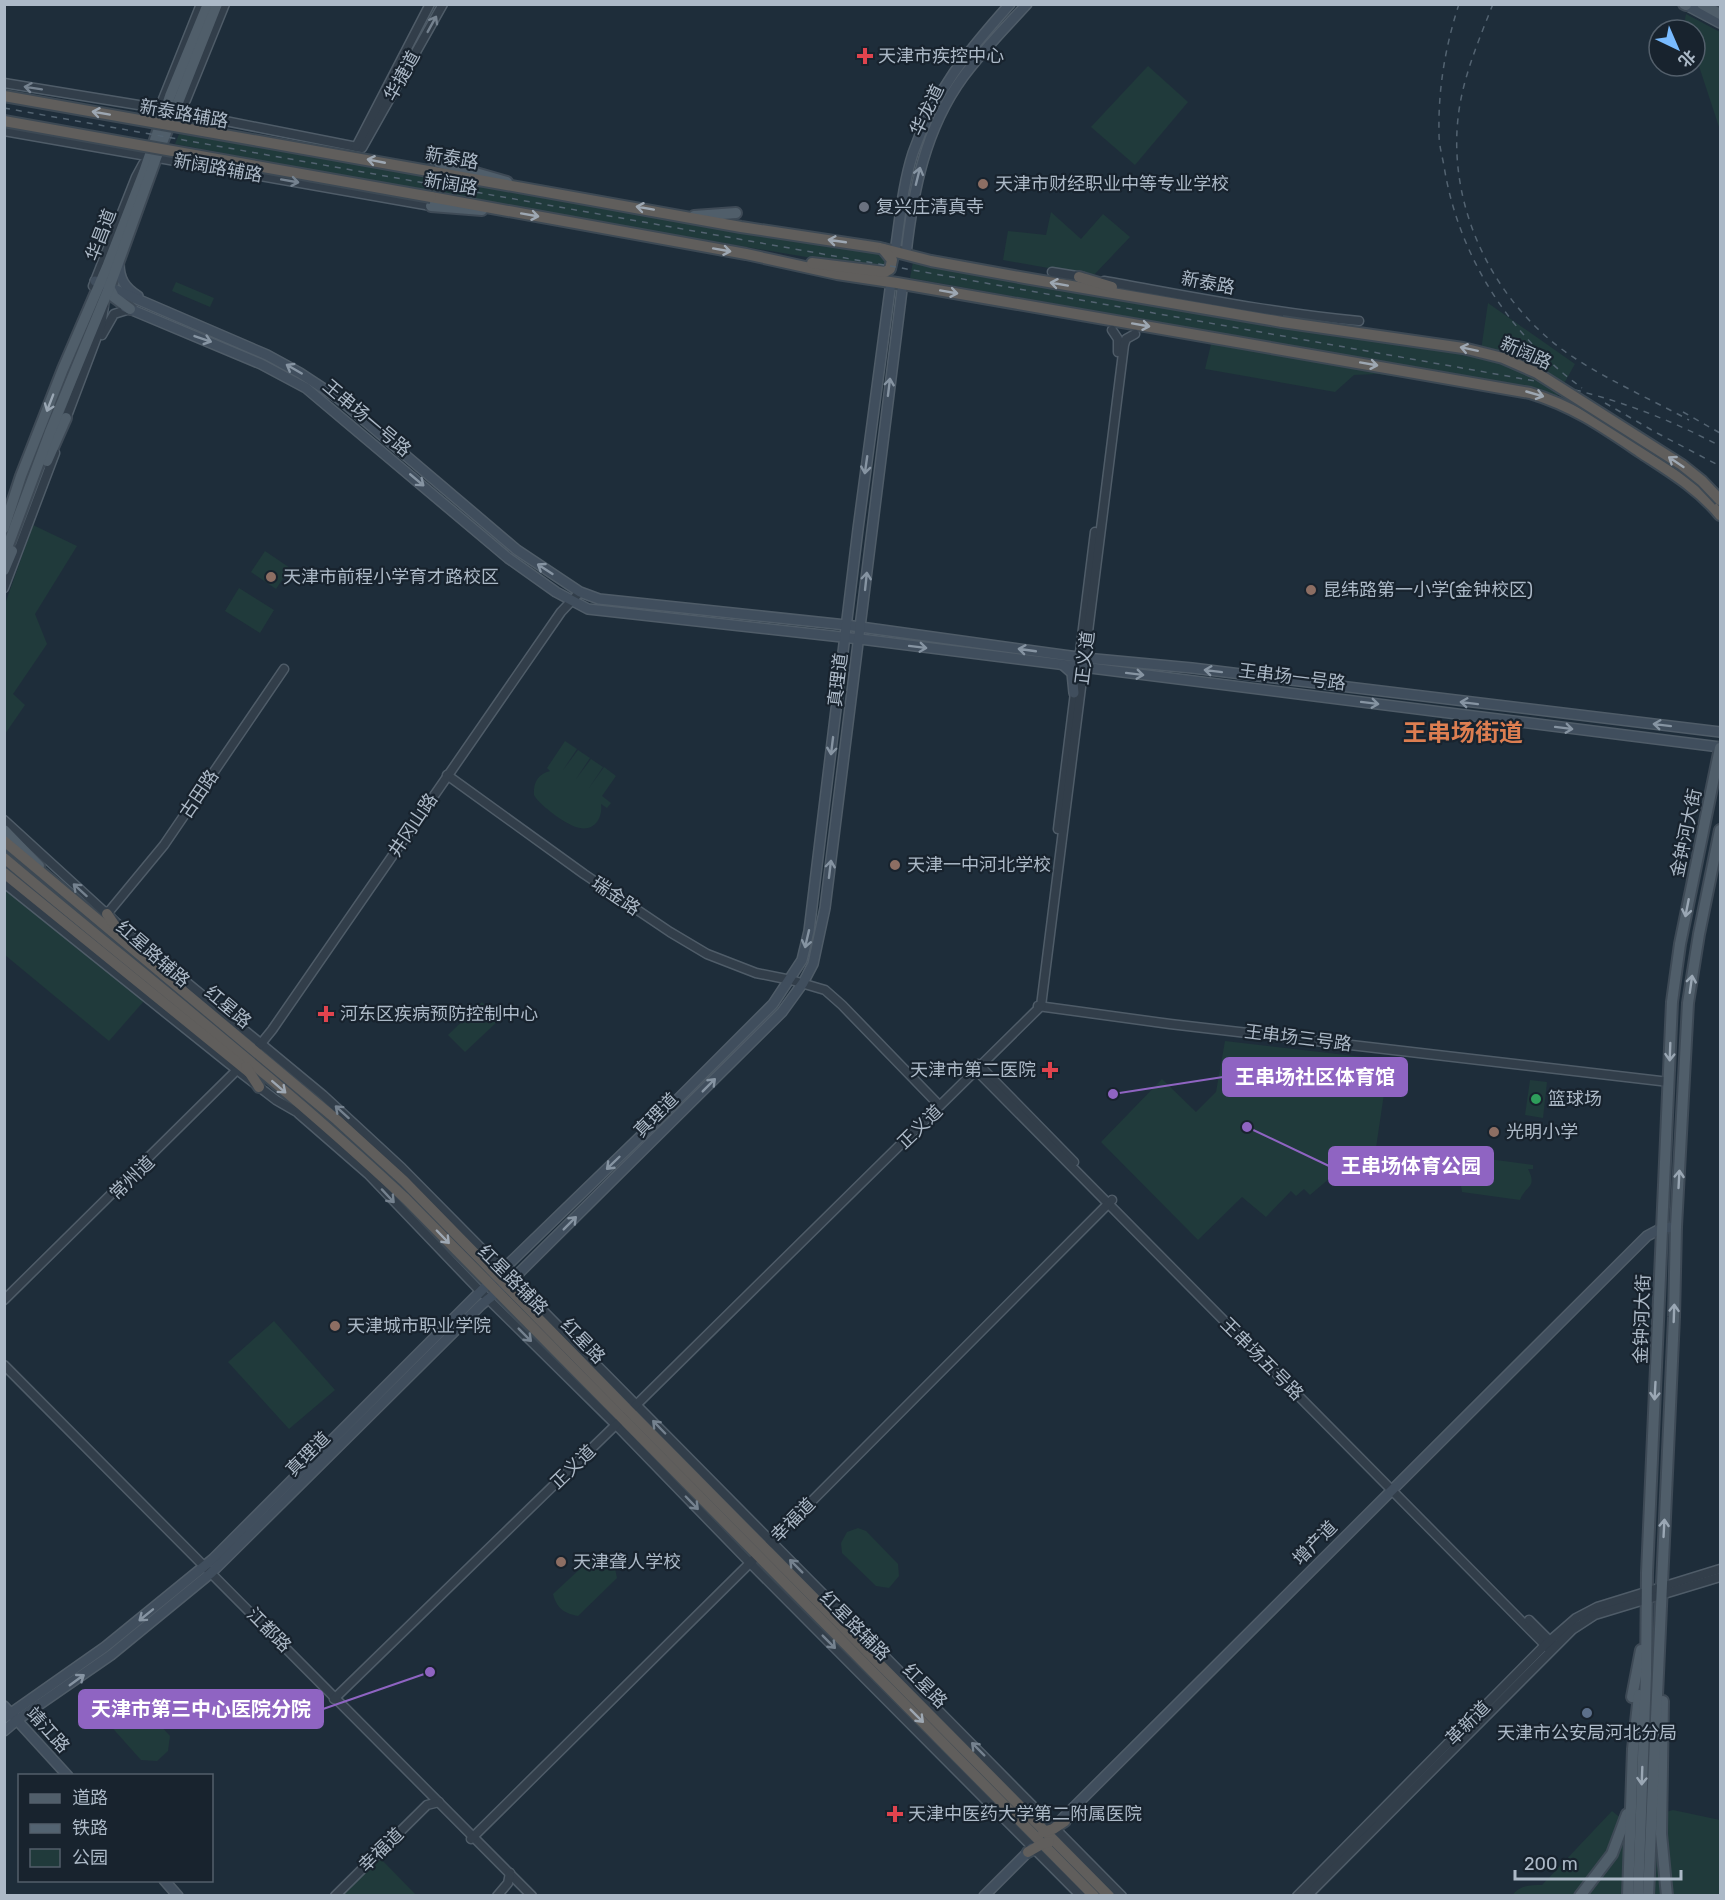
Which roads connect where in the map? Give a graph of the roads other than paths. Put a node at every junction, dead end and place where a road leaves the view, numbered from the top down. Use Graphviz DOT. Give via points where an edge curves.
graph roads {
  1 [pos="201,4"];
  2 [pos="208,4"];
  3 [pos="217,4"];
  4 [pos="225,4"];
  5 [pos="430,4"];
  6 [pos="443,4"];
  7 [pos="1010,4"];
  8 [pos="1027,4"];
  9 [pos="1702,4"];
  10 [pos="1716,4"];
  11 [pos="1685,5"];
  12 [pos="1720,7"];
  13 [pos="1720,14"];
  14 [pos="1720,23"];
  15 [pos="4,83"];
  16 [pos="4,96"];
  17 [pos="170,111"];
  18 [pos="4,121"];
  19 [pos="4,131"];
  20 [pos="359,147"];
  21 [pos="152,157"];
  22 [pos="434,161"];
  23 [pos="522,186"];
  24 [pos="431,202"];
  25 [pos="736,213"];
  26 [pos="692,217"];
  27 [pos="880,248"];
  28 [pos="900,253"];
  29 [pos="119,258"];
  30 [pos="788,263"];
  31 [pos="1052,272"];
  32 [pos="1079,277"];
  33 [pos="891,282"];
  34 [pos="103,290"];
  35 [pos="902,290"];
  36 [pos="1193,308"];
  37 [pos="130,309"];
  38 [pos="1359,321"];
  39 [pos="202,328"];
  40 [pos="1112,330"];
  41 [pos="1135,334"];
  42 [pos="88,362"];
  43 [pos="63,369"];
  44 [pos="66,418"];
  45 [pos="21,476"];
  46 [pos="1720,500"];
  47 [pos="4,509"];
  48 [pos="1720,515"];
  49 [pos="4,528"];
  50 [pos="4,556"];
  51 [pos="4,570"];
  52 [pos="562,580"];
  53 [pos="4,588"];
  54 [pos="580,592"];
  55 [pos="571,602"];
  56 [pos="846,625"];
  57 [pos="881,626"];
  58 [pos="861,627"];
  59 [pos="844,637"];
  60 [pos="860,639"];
  61 [pos="879,640"];
  62 [pos="1054,650"];
  63 [pos="1053,661"];
  64 [pos="1081,662"];
  65 [pos="284,669"];
  66 [pos="1078,692"];
  67 [pos="1720,732"];
  68 [pos="1720,747"];
  69 [pos="448,776"];
  70 [pos="4,820"];
  71 [pos="4,830"];
  72 [pos="1720,830"];
  73 [pos="4,841"];
  74 [pos="4,858"];
  75 [pos="4,873"];
  76 [pos="45,873"];
  77 [pos="4,883"];
  78 [pos="105,918"];
  79 [pos="790,980"];
  80 [pos="803,983"];
  81 [pos="1038,1006"];
  82 [pos="258,1046"];
  83 [pos="993,1052"];
  84 [pos="233,1053"];
  85 [pos="244,1066"];
  86 [pos="977,1067"];
  87 [pos="994,1081"];
  88 [pos="1669,1082"];
  89 [pos="259,1087"];
  90 [pos="938,1103"];
  91 [pos="299,1114"];
  92 [pos="324,1126"];
  93 [pos="354,1129"];
  94 [pos="1112,1204"];
  95 [pos="1676,1232"];
  96 [pos="1661,1233"];
  97 [pos="499,1283"];
  98 [pos="4,1301"];
  99 [pos="4,1367"];
  100 [pos="625,1414"];
  101 [pos="1395,1489"];
  102 [pos="762,1554"];
  103 [pos="1720,1569"];
  104 [pos="210,1574"];
  105 [pos="1720,1577"];
  106 [pos="1683,1584"];
  107 [pos="1662,1591"];
  108 [pos="1646,1595"];
  109 [pos="1645,1639"];
  110 [pos="1550,1645"];
  111 [pos="334,1697"];
  112 [pos="1632,1697"];
  113 [pos="9,1713"];
  114 [pos="1650,1718"];
  115 [pos="5,1731"];
  116 [pos="23,1731"];
  117 [pos="64,1774"];
  118 [pos="64,1774"];
  119 [pos="1632,1778"];
  120 [pos="432,1801"];
  121 [pos="476,1838"];
  122 [pos="1043,1838"];
  123 [pos="1059,1851"];
  124 [pos="510,1876"];
  125 [pos="163,1882"];
  126 [pos="518,1886"];
  127 [pos="505,1888"];
  128 [pos="176,1896"];
  129 [pos="335,1896"];
  130 [pos="497,1896"];
  131 [pos="527,1896"];
  132 [pos="532,1896"];
  133 [pos="984,1896"];
  134 [pos="989,1896"];
  135 [pos="1081,1896"];
  136 [pos="1094,1896"];
  137 [pos="1109,1896"];
  138 [pos="1122,1896"];
  139 [pos="1297,1896"];
  140 [pos="1307,1896"];
  141 [pos="1580,1896"];
  142 [pos="1628,1896"];
  143 [pos="1638,1896"];
  144 [pos="1648,1896"];
  145 [pos="1669,1896"];
  1 -- 17 [label="street" via="163,99"];
  2 -- 17 [label="main road, 华昌道"];
  3 -- 17 [label="main road, 华昌道"];
  4 -- 17 [label="street" via="186,100"];
  5 -- 20 [label="street, 华捷道"];
  20 -- 6 [label="street, 华捷道, one-way"];
  7 -- 28 [label="main road" via="963,58 929,114 908,171"];
  28 -- 8 [label="main road, 华龙道, one-way" via="918,177 937,121 972,65"];
  9 -- 13 [label="main road"];
  10 -- 12 [label="main road"];
  11 -- 14 [label="main road"];
  17 -- 15 [label="street, 新泰路辅路, one-way"];
  23 -- 16 [label="highway, 新泰路, one-way, bridge"];
  17 -- 20 [label="street, 新泰路辅路"];
  17 -- 21 [label="main road, 华昌道"];
  18 -- 24 [label="highway, 新阔路, bridge"];
  19 -- 21 [label="street, 新阔路辅路"];
  21 -- 24 [label="street, 新阔路辅路, one-way"];
  21 -- 29 [label="main road, 华昌道"];
  21 -- 34 [label="main road, 华昌道" via="107,267"];
  21 -- 34 [label="street" via="136,177"];
  22 -- 23 [label="main road"];
  26 -- 23 [label="highway, 新泰路, one-way"];
  24 -- 30 [label="highway, 新阔路, one-way" via="499,210"];
  25 -- 26 [label="main road"];
  27 -- 26 [label="highway, 新泰路, one-way"];
  27 -- 28 [label="highway, 新泰路"];
  27 -- 30 [label="highway" via="892,260 885,272"];
  36 -- 28 [label="highway, 新泰路, one-way"];
  29 -- 34 [label="main road, 华昌道"];
  29 -- 39 [label="main road" via="121,278 133,293"];
  30 -- 33 [label="highway, 新阔路"];
  31 -- 32 [label="street, 新泰路"];
  32 -- 36 [label="highway"];
  32 -- 38 [label="street, 新泰路" via="1226,304"];
  33 -- 48 [label="highway, 新阔路, one-way" via="1530,393 1569,407 1678,476"];
  33 -- 56 [label="main road, 真理道, one-way"];
  34 -- 37 [label="main road"];
  34 -- 39 [label="main road, 王串场一号路"];
  34 -- 42 [label="street, 华昌道" via="104,312"];
  34 -- 43 [label="main road, 华昌道" via="89,310"];
  34 -- 43 [label="street" via="73,336"];
  34 -- 50 [label="main road, 华昌道"];
  58 -- 35 [label="main road, 真理道, one-way"];
  46 -- 36 [label="highway, 新阔路, one-way, bridge" via="1682,465 1522,366 1463,348"];
  37 -- 42 [label="street" via="111,316"];
  37 -- 55 [label="main road, 王串场一号路, one-way" via="261,364 306,388 508,558"];
  54 -- 39 [label="main road, 王串场一号路, one-way" via="490,528 316,382 277,360"];
  40 -- 64 [label="street, 正义道" via="1119,344"];
  41 -- 64 [label="street, 正义道" via="1124,345"];
  42 -- 44 [label="street, 华昌道"];
  43 -- 45 [label="main road, 华昌道, one-way"];
  44 -- 51 [label="main road, 华昌道"];
  44 -- 53 [label="street, 华昌道"];
  45 -- 47 [label="street, 华昌道"];
  45 -- 49 [label="main road, 华昌道"];
  52 -- 54 [label="main road, 王串场一号路"];
  54 -- 55 [label="street, 井冈山路"];
  54 -- 56 [label="main road, 王串场一号路" via="604,601"];
  55 -- 59 [label="main road, 王串场一号路" via="597,611"];
  55 -- 69 [label="street, 井冈山路"];
  56 -- 58 [label="main road, 王串场一号路" via="862,623"];
  56 -- 59 [label="main road, 真理道"];
  57 -- 58 [label="main road, 王串场一号路"];
  58 -- 60 [label="main road, 真理道"];
  64 -- 58 [label="main road, 王串场一号路, one-way"];
  59 -- 60 [label="main road, 王串场一号路"];
  59 -- 79 [label="main road, 真理道, one-way" via="809,931 802,960"];
  60 -- 61 [label="main road, 王串场一号路"];
  60 -- 64 [label="main road, 王串场一号路, one-way"];
  80 -- 60 [label="main road, 真理道, one-way" via="813,964 822,924"];
  62 -- 64 [label="street"];
  63 -- 66 [label="main road" via="1071,670"];
  64 -- 66 [label="street"];
  67 -- 64 [label="main road, 王串场一号路, one-way" via="1192,668"];
  64 -- 68 [label="main road, 王串场一号路, one-way"];
  64 -- 81 [label="street, 正义道"];
  65 -- 78 [label="street, 古田路" via="164,845"];
  68 -- 88 [label="main road, 金钟河大街, one-way" via="1675,973"];
  69 -- 79 [label="street, 瑞金路" via="670,932 707,954 756,973"];
  69 -- 82 [label="street, 井冈山路"];
  78 -- 70 [label="street, 红星路辅路, one-way"];
  71 -- 76 [label="main road"];
  95 -- 72 [label="main road, 金钟河大街, one-way" via="1688,1003"];
  73 -- 76 [label="highway, 红星路"];
  74 -- 84 [label="highway, 红星路"];
  75 -- 84 [label="highway"];
  76 -- 78 [label="highway, 红星路"];
  77 -- 85 [label="street, 红星路辅路"];
  78 -- 82 [label="street, 红星路辅路"];
  78 -- 82 [label="highway, 红星路" via="131,948"];
  79 -- 80 [label="street, 瑞金路"];
  79 -- 97 [label="main road, 真理道, one-way" via="773,1004"];
  80 -- 90 [label="street" via="825,990 842,1005"];
  97 -- 80 [label="main road, 真理道, one-way" via="529,1264 782,1012"];
  81 -- 86 [label="street, 正义道"];
  81 -- 88 [label="street, 王串场三号路"];
  82 -- 85 [label="street, 常州道"];
  93 -- 82 [label="street, 红星路辅路, one-way"];
  82 -- 93 [label="highway, 红星路" via="272,1065"];
  83 -- 87 [label="street" via="989,1067"];
  84 -- 85 [label="highway, 红星路"];
  85 -- 89 [label="highway"];
  85 -- 92 [label="highway, 红星路, one-way"];
  85 -- 98 [label="street, 常州道"];
  86 -- 90 [label="street, 正义道"];
  86 -- 94 [label="street, 王串场五号路"];
  86 -- 100 [label="street, 正义道"];
  88 -- 96 [label="main road, 金钟河大街"];
  89 -- 91 [label="street"];
  90 -- 100 [label="street, 正义道"];
  91 -- 92 [label="street"];
  91 -- 97 [label="street, 红星路辅路, one-way"];
  92 -- 97 [label="highway, 红星路, one-way"];
  93 -- 97 [label="highway, 红星路"];
  94 -- 101 [label="street, 王串场五号路"];
  94 -- 102 [label="street, 幸福道"];
  95 -- 96 [label="main road"];
  107 -- 95 [label="main road, 金钟河大街, one-way"];
  96 -- 101 [label="main road, 增产道" via="1647,1236"];
  96 -- 108 [label="main road, 金钟河大街, one-way"];
  97 -- 100 [label="street, 红星路辅路, one-way"];
  97 -- 100 [label="street, 红星路辅路"];
  97 -- 100 [label="highway, 红星路" via="526,1305"];
  97 -- 100 [label="highway, 红星路" via="507,1303"];
  97 -- 104 [label="main road, 真理道" via="216,1562"];
  99 -- 104 [label="street, 江都路"];
  100 -- 102 [label="highway, 红星路"];
  100 -- 102 [label="street, 红星路辅路, one-way"];
  100 -- 111 [label="street, 正义道"];
  101 -- 110 [label="street, 王串场五号路"];
  101 -- 122 [label="main road, 增产道"];
  102 -- 121 [label="street, 幸福道"];
  102 -- 122 [label="highway, 红星路"];
  102 -- 122 [label="street, 红星路辅路, one-way"];
  103 -- 106 [label="street"];
  104 -- 111 [label="street, 江都路"];
  104 -- 113 [label="main road, 真理道, one-way" via="191,1578 105,1647"];
  113 -- 104 [label="main road, 真理道, one-way" via="28,1712 111,1655"];
  105 -- 106 [label="street"];
  106 -- 107 [label="street, 革新道"];
  107 -- 108 [label="street, 革新道"];
  107 -- 114 [label="main road, 金钟河大街"];
  108 -- 109 [label="main road, 金钟河大街"];
  108 -- 110 [label="street, 革新道" via="1592,1617"];
  109 -- 112 [label="main road"];
  109 -- 114 [label="main road, 金钟河大街"];
  110 -- 139 [label="street, 革新道"];
  110 -- 140 [label="street, 革新道"];
  111 -- 120 [label="street, 江都路"];
  113 -- 115 [label="main road, 真理道"];
  113 -- 116 [label="main road, 靖江路"];
  113 -- 117 [label="main road, 靖江路"];
  114 -- 119 [label="main road"];
  114 -- 143 [label="main road, 金钟河大街, one-way"];
  114 -- 144 [label="main road, 金钟河大街"];
  114 -- 145 [label="main road"];
  115 -- 116 [label="main road"];
  116 -- 118 [label="main road, 靖江路"];
  119 -- 141 [label="main road" via="1627,1815 1617,1843"];
  119 -- 142 [label="main road"];
  120 -- 121 [label="street, 江都路"];
  120 -- 129 [label="street, 幸福道"];
  121 -- 124 [label="street, 江都路"];
  122 -- 123 [label="highway" via="1055,1843"];
  122 -- 133 [label="main road, 增产道"];
  122 -- 134 [label="main road, 增产道"];
  122 -- 135 [label="street, 红星路辅路"];
  122 -- 138 [label="street, 红星路辅路"];
  123 -- 136 [label="highway"];
  123 -- 137 [label="highway"];
  124 -- 126 [label="street, 江都路"];
  124 -- 127 [label="street"];
  124 -- 132 [label="street, 江都路"];
  125 -- 128 [label="main road"];
  126 -- 127 [label="street"];
  126 -- 131 [label="street, 江都路"];
  127 -- 130 [label="street"];
}
